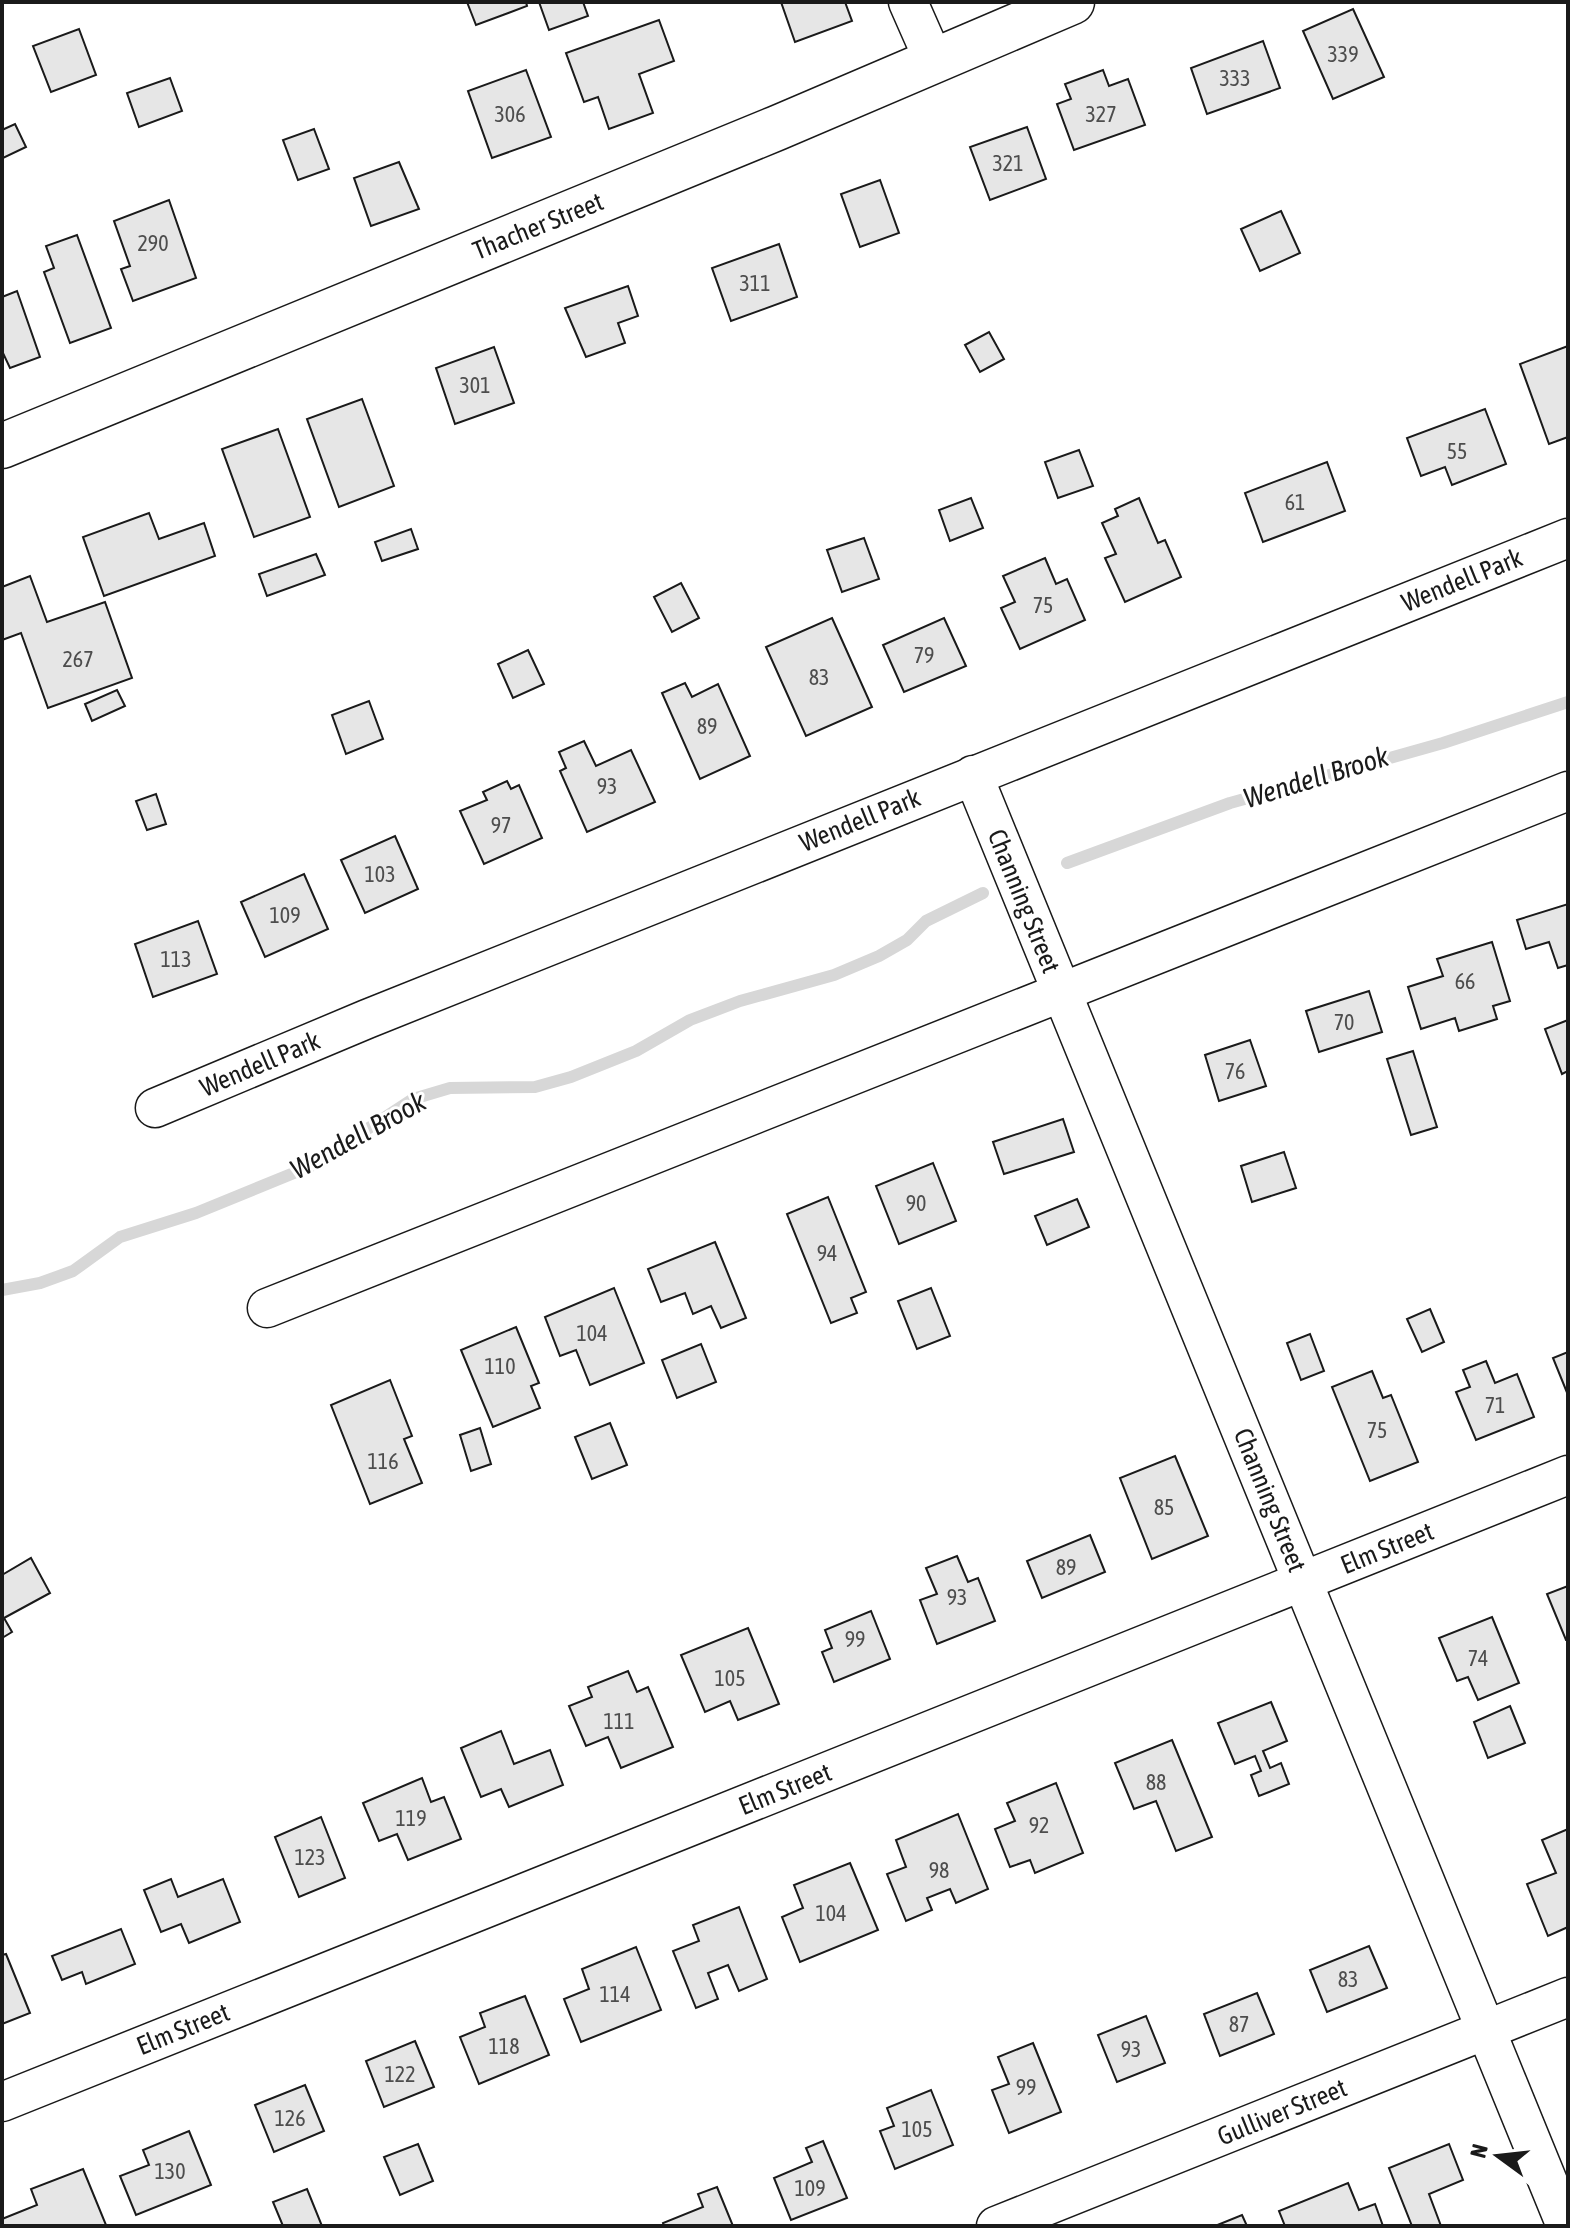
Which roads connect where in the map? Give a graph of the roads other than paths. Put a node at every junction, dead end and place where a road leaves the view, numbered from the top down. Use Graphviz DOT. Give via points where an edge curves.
graph roads {
  1 [pos="908,2"];
  2 [pos="1072,2"];
  3 [pos="934,61"];
  4 [pos="2,446"];
  5 [pos="1568,538"];
  6 [pos="973,775"];
  7 [pos="1568,791"];
  8 [pos="1062,993"];
  9 [pos="155,1108"];
  10 [pos="267,1308"];
  11 [pos="1568,1475"];
  12 [pos="1303,1581"];
  13 [pos="1568,1997"];
  14 [pos="1486,2030"];
  15 [pos="2,2102"];
  16 [pos="996,2226"];
  17 [pos="1566,2226"];
  1 -- 3 [label="street"];
  2 -- 3 [label="street, Thacher Street"];
  3 -- 4 [label="street, Thacher Street"];
  5 -- 6 [label="street, Wendell Park"];
  6 -- 8 [label="street, Channing Street"];
  6 -- 9 [label="street, Wendell Park"];
  7 -- 8 [label="street"];
  8 -- 10 [label="street"];
  8 -- 12 [label="street, Channing Street"];
  11 -- 12 [label="street, Elm Street"];
  12 -- 14 [label="street, Channing Street"];
  12 -- 15 [label="street, Elm Street"];
  13 -- 14 [label="street, Gulliver Street"];
  14 -- 16 [label="street, Gulliver Street"];
  14 -- 17 [label="street, Channing Street"];
}
